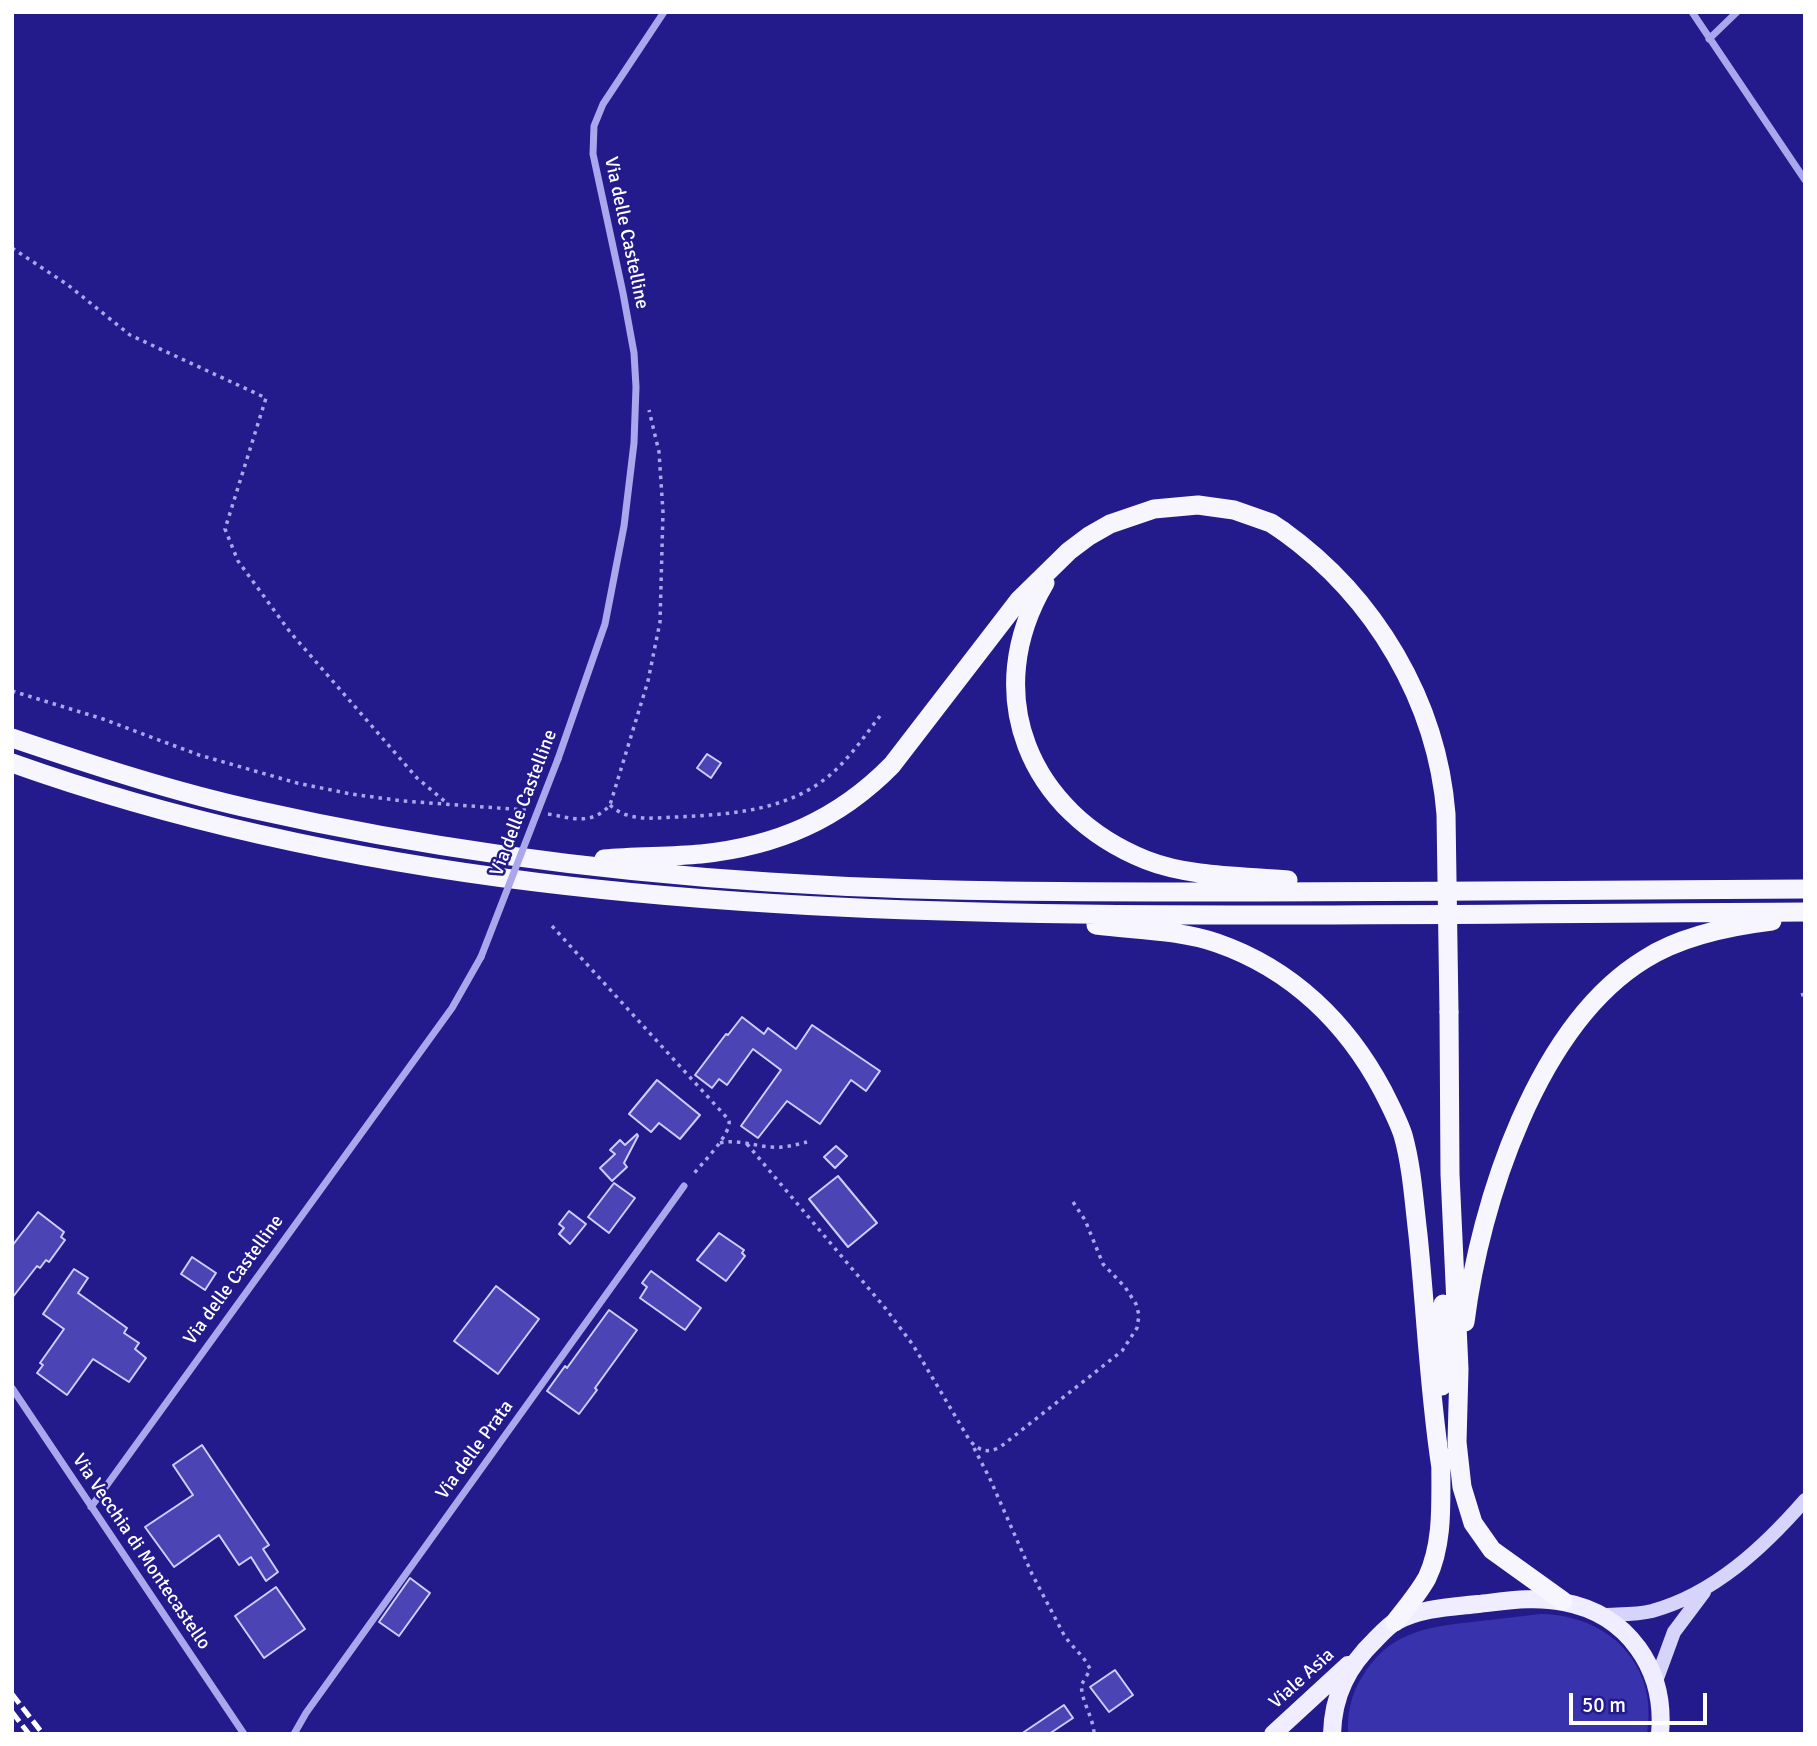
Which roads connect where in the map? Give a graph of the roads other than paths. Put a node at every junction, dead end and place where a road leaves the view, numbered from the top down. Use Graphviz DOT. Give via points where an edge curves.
graph roads {
  1 [pos="664,12"];
  2 [pos="1692,12"];
  3 [pos="1737,12"];
  4 [pos="1709,39"];
  5 [pos="1805,180"];
  6 [pos="1055,566"];
  7 [pos="12,738"];
  8 [pos="12,762"];
  9 [pos="561,863"];
  10 [pos="1805,890"];
  11 [pos="1400,891"];
  12 [pos="984,913"];
  13 [pos="1805,914"];
  14 [pos="1450,1174"];
  15 [pos="684,1186"];
  16 [pos="1459,1368"];
  17 [pos="12,1388"];
  18 [pos="1441,1468"];
  19 [pos="1805,1500"];
  20 [pos="91,1507"];
  21 [pos="1707,1588"];
  22 [pos="1563,1601"];
  23 [pos="1603,1615"];
  24 [pos="1395,1622"];
  25 [pos="1359,1656"];
  26 [pos="1656,1681"];
  27 [pos="244,1734"];
  28 [pos="294,1734"];
  29 [pos="1273,1734"];
  30 [pos="1332,1734"];
  31 [pos="1660,1734"];
  1 -- 20 [label="street, Via delle Castelline, bridge" via="594,125 593,154 634,353 631,477 605,624 558,759 481,957 452,1008"];
  2 -- 4 [label="street"];
  3 -- 4 [label="street"];
  4 -- 5 [label="street"];
  6 -- 9 [label="highway" via="1019,600 892,765 830,815 782,837 732,849"];
  6 -- 11 [label="highway" via="1025,623 1014,684 1026,746 1060,802 1102,837 1166,866"];
  6 -- 14 [label="highway, bridge" via="1110,524 1154,509 1216,506 1255,516 1283,531 1335,575 1371,618 1400,663 1426,722 1444,789"];
  7 -- 9 [label="highway" via="252,809 423,843"];
  8 -- 12 [label="highway" via="147,806 247,831 469,874 754,904"];
  9 -- 11 [label="highway" via="706,878 912,889"];
  10 -- 11 [label="highway"];
  12 -- 13 [label="highway"];
  12 -- 18 [label="highway" via="1215,942 1286,978 1345,1030 1389,1103 1409,1164"];
  13 -- 16 [label="highway" via="1712,932 1667,947 1616,980 1580,1016 1546,1071 1506,1154 1477,1255"];
  14 -- 16 [label="highway"];
  14 -- 18 [label="highway"];
  15 -- 28 [label="street, Via delle Prata"];
  16 -- 22 [label="highway" via="1458,1464 1473,1523 1492,1550"];
  17 -- 20 [label="street, Via Vecchia di Montecastello"];
  18 -- 24 [label="highway" via="1439,1534 1432,1566"];
  19 -- 21 [label="main road" via="1746,1558"];
  20 -- 27 [label="street, Via Vecchia di Montecastello"];
  21 -- 23 [label="main road" via="1652,1611"];
  21 -- 26 [label="main road" via="1674,1632"];
  22 -- 23 [label="main road"];
  22 -- 24 [label="main road" via="1453,1606"];
  23 -- 26 [label="main road" via="1637,1645"];
  24 -- 25 [label="main road"];
  25 -- 29 [label="main road, Viale Asia"];
  25 -- 30 [label="main road" via="1339,1692"];
  26 -- 31 [label="main road"];
}
